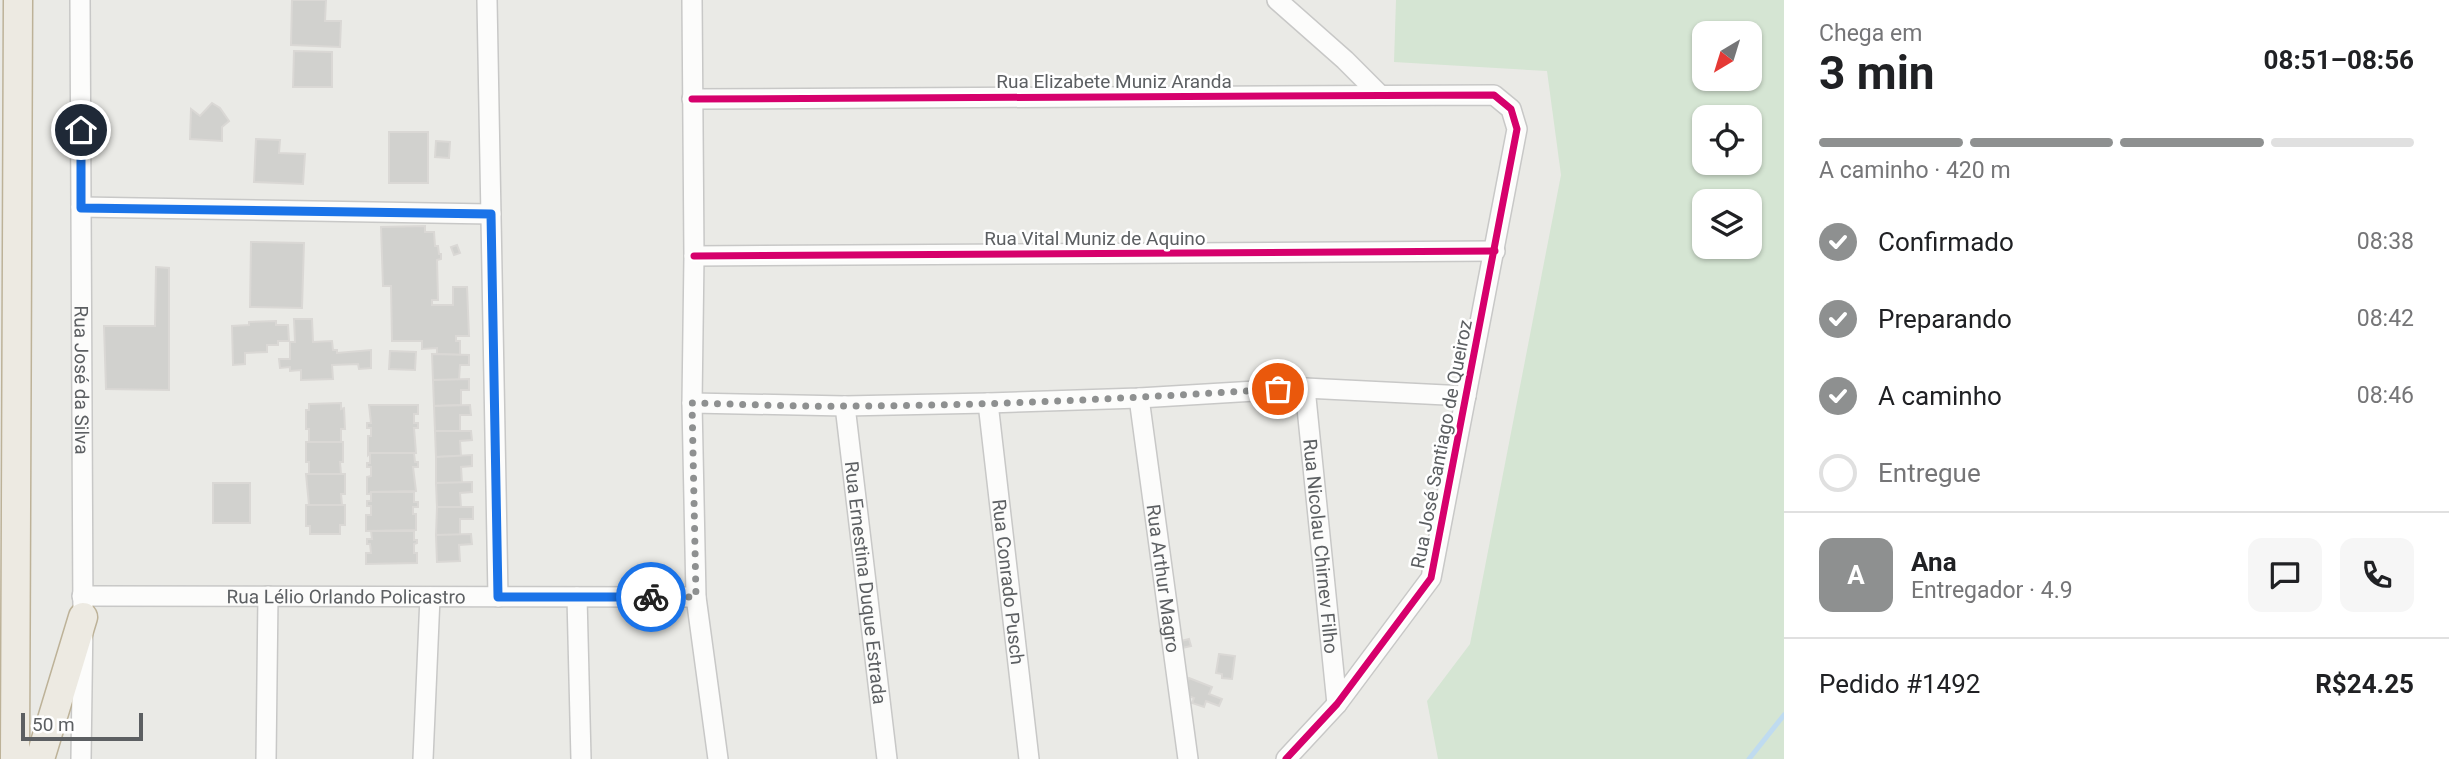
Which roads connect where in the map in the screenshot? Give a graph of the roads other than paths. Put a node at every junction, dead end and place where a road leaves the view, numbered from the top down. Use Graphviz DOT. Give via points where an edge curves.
graph roads {
  1 [pos="18,0"];
  2 [pos="80,0"];
  3 [pos="486,0"];
  4 [pos="692,0"];
  5 [pos="1277,0"];
  6 [pos="1379,94"];
  7 [pos="692,99"];
  8 [pos="1517,129"];
  9 [pos="81,208"];
  10 [pos="491,214"];
  11 [pos="1495,251"];
  12 [pos="694,256"];
  13 [pos="1306,388"];
  14 [pos="1466,396"];
  15 [pos="1139,398"];
  16 [pos="692,403"];
  17 [pos="988,403"];
  18 [pos="845,407"];
  19 [pos="268,596"];
  20 [pos="430,597"];
  21 [pos="498,597"];
  22 [pos="577,597"];
  23 [pos="696,597"];
  24 [pos="83,606"];
  25 [pos="1337,704"];
  26 [pos="15,759"];
  27 [pos="40,759"];
  28 [pos="81,759"];
  29 [pos="266,759"];
  30 [pos="424,759"];
  31 [pos="581,759"];
  32 [pos="718,759"];
  33 [pos="887,759"];
  34 [pos="1029,759"];
  35 [pos="1188,759"];
  36 [pos="1286,759"];
  1 -- 26 [label="highway"];
  2 -- 9 [label="street, Rua José da Silva"];
  3 -- 10 [label="street"];
  4 -- 7 [label="street"];
  5 -- 6 [label="street"];
  6 -- 7 [label="street, Rua Elizabete Muniz Aranda"];
  6 -- 8 [label="street, Rua Elizabete Muniz Aranda" via="1494,95 1511,109"];
  7 -- 12 [label="street"];
  8 -- 11 [label="street, Rua José Santiago de Queiroz"];
  9 -- 10 [label="street"];
  9 -- 24 [label="street, Rua José da Silva"];
  10 -- 21 [label="street"];
  11 -- 12 [label="street, Rua Vital Muniz de Aquino"];
  11 -- 14 [label="street, Rua José Santiago de Queiroz"];
  12 -- 16 [label="street"];
  13 -- 14 [label="street"];
  13 -- 15 [label="street"];
  13 -- 25 [label="street, Rua Nicolau Chirnev Filho"];
  14 -- 25 [label="street, Rua José Santiago de Queiroz" via="1431,578"];
  15 -- 17 [label="street"];
  15 -- 35 [label="street, Rua Arthur Magro"];
  16 -- 18 [label="street"];
  16 -- 23 [label="street"];
  17 -- 18 [label="street"];
  17 -- 34 [label="street, Rua Conrado Pusch"];
  18 -- 33 [label="street, Rua Ernestina Duque Estrada"];
  19 -- 20 [label="street, Rua Lélio Orlando Policastro"];
  19 -- 24 [label="street, Rua Lélio Orlando Policastro"];
  19 -- 29 [label="street"];
  20 -- 21 [label="street, Rua Lélio Orlando Policastro"];
  20 -- 30 [label="street"];
  21 -- 22 [label="street, Rua Lélio Orlando Policastro"];
  22 -- 23 [label="street, Rua Lélio Orlando Policastro"];
  22 -- 31 [label="street"];
  23 -- 32 [label="street"];
  24 -- 27 [label="highway"];
  24 -- 28 [label="street, Rua José da Silva"];
  25 -- 36 [label="street, Rua José Santiago de Queiroz"];
}
